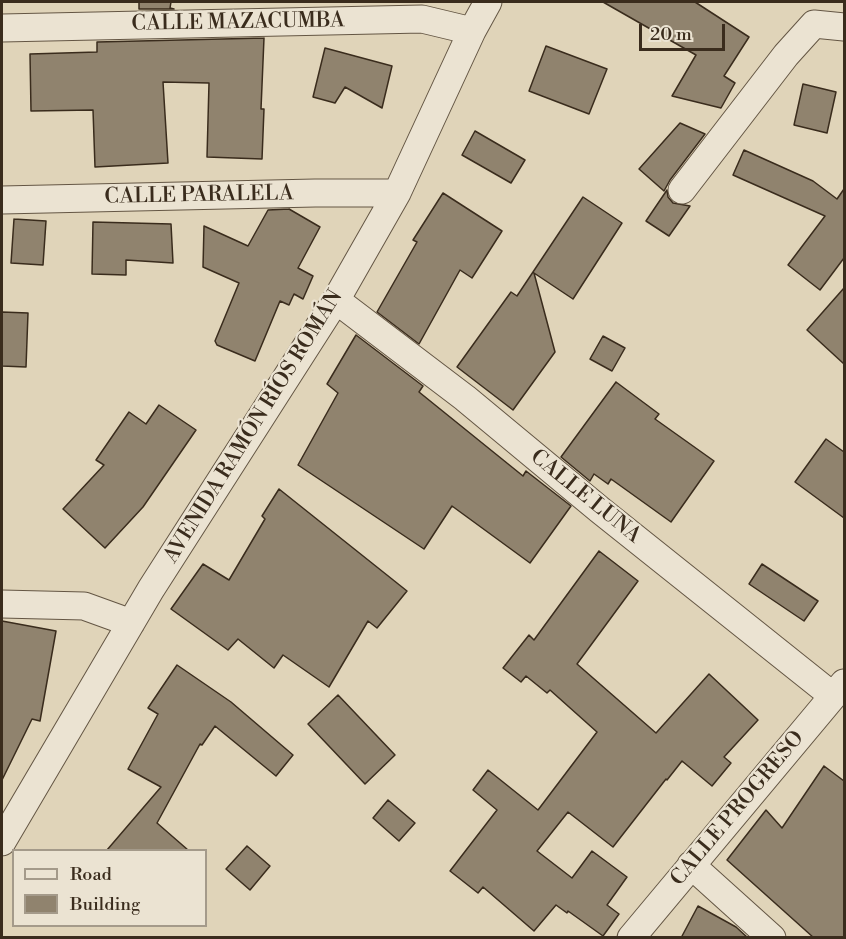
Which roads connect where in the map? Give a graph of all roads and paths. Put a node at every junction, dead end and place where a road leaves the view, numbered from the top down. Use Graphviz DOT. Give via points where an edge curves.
graph roads {
  1 [pos="488,2"];
  2 [pos="817,13"];
  3 [pos="844,27"];
  4 [pos="2,28"];
  5 [pos="472,31"];
  6 [pos="682,190"];
  7 [pos="397,194"];
  8 [pos="2,200"];
  9 [pos="336,300"];
  10 [pos="2,604"];
  11 [pos="131,623"];
  12 [pos="839,689"];
  13 [pos="2,842"];
  14 [pos="691,865"];
  15 [pos="631,938"];
  16 [pos="772,938"];
  1 -- 5 [label="street, AVENIDA RAMÓN RÍOS ROMÁN"];
  2 -- 3 [label="street"];
  2 -- 6 [label="street"];
  4 -- 5 [label="street, CALLE MAZACUMBA" via="422,19"];
  5 -- 7 [label="street, AVENIDA RAMÓN RÍOS ROMÁN"];
  7 -- 8 [label="street, CALLE PARALELA"];
  7 -- 9 [label="street, AVENIDA RAMÓN RÍOS ROMÁN"];
  9 -- 11 [label="street, AVENIDA RAMÓN RÍOS ROMÁN"];
  9 -- 12 [label="street, CALLE LUNA" via="465,398 600,510"];
  10 -- 11 [label="street" via="84,606"];
  11 -- 13 [label="street, AVENIDA RAMÓN RÍOS ROMÁN"];
  12 -- 14 [label="street, CALLE PROGRESO"];
  14 -- 15 [label="street, CALLE PROGRESO"];
  14 -- 16 [label="street"];
}
